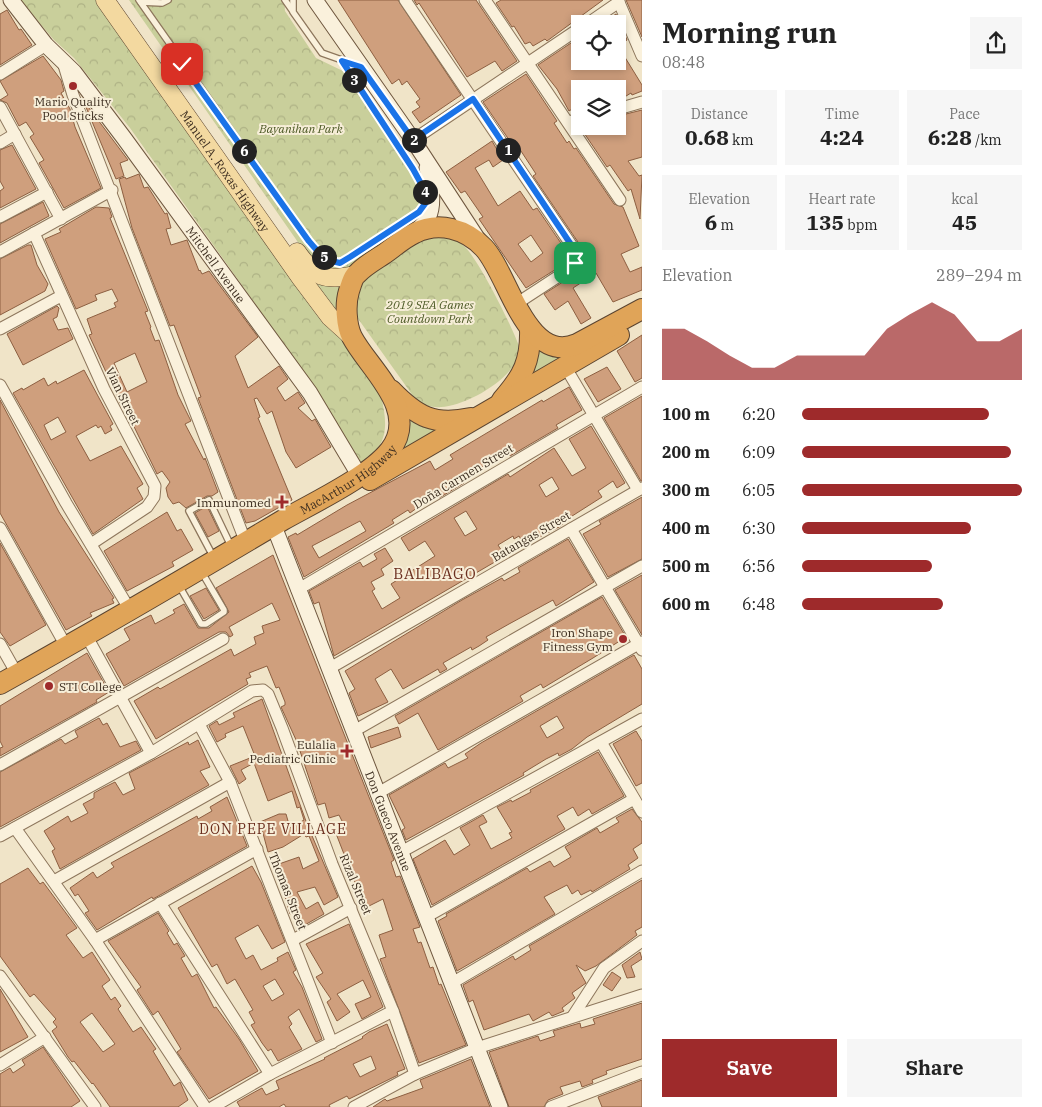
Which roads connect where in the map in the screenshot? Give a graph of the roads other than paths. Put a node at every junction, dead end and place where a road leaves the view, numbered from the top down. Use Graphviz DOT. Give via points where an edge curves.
graph roads {
  1 [pos="6,0"];
  2 [pos="11,0"];
  3 [pos="105,0"];
  4 [pos="119,0"];
  5 [pos="168,0"];
  6 [pos="285,0"];
  7 [pos="293,0"];
  8 [pos="316,0"];
  9 [pos="406,0"];
  10 [pos="140,1"];
  11 [pos="489,1"];
  12 [pos="618,1"];
  13 [pos="0,3"];
  14 [pos="293,12"];
  15 [pos="599,15"];
  16 [pos="571,34"];
  17 [pos="46,45"];
  18 [pos="642,56"];
  19 [pos="63,60"];
  20 [pos="342,61"];
  21 [pos="528,64"];
  22 [pos="361,67"];
  23 [pos="0,74"];
  24 [pos="473,99"];
  25 [pos="642,102"];
  26 [pos="0,107"];
  27 [pos="626,107"];
  28 [pos="571,121"];
  29 [pos="568,122"];
  30 [pos="4,123"];
  31 [pos="15,134"];
  32 [pos="413,140"];
  33 [pos="0,143"];
  34 [pos="424,158"];
  35 [pos="112,190"];
  36 [pos="47,192"];
  37 [pos="620,200"];
  38 [pos="0,217"];
  39 [pos="62,219"];
  40 [pos="414,233"];
  41 [pos="34,234"];
  42 [pos="484,248"];
  43 [pos="0,252"];
  44 [pos="355,274"];
  45 [pos="61,296"];
  46 [pos="516,304"];
  47 [pos="642,309"];
  48 [pos="642,322"];
  49 [pos="0,329"];
  50 [pos="530,329"];
  51 [pos="352,337"];
  52 [pos="566,368"];
  53 [pos="0,385"];
  54 [pos="642,387"];
  55 [pos="390,389"];
  56 [pos="488,412"];
  57 [pos="593,415"];
  58 [pos="359,475"];
  59 [pos="640,489"];
  60 [pos="0,528"];
  61 [pos="571,529"];
  62 [pos="277,534"];
  63 [pos="90,544"];
  64 [pos="239,547"];
  65 [pos="642,566"];
  66 [pos="210,569"];
  67 [pos="605,587"];
  68 [pos="181,590"];
  69 [pos="298,590"];
  70 [pos="130,610"];
  71 [pos="88,638"];
  72 [pos="223,639"];
  73 [pos="0,644"];
  74 [pos="66,646"];
  75 [pos="641,646"];
  76 [pos="330,668"];
  77 [pos="17,674"];
  78 [pos="0,684"];
  79 [pos="0,694"];
  80 [pos="120,696"];
  81 [pos="642,719"];
  82 [pos="199,724"];
  83 [pos="354,731"];
  84 [pos="602,742"];
  85 [pos="152,753"];
  86 [pos="0,765"];
  87 [pos="230,782"];
  88 [pos="378,793"];
  89 [pos="634,799"];
  90 [pos="642,812"];
  91 [pos="14,828"];
  92 [pos="0,836"];
  93 [pos="257,849"];
  94 [pos="401,852"];
  95 [pos="642,871"];
  96 [pos="54,881"];
  97 [pos="160,903"];
  98 [pos="351,908"];
  99 [pos="426,917"];
  100 [pos="95,940"];
  101 [pos="293,940"];
  102 [pos="642,941"];
  103 [pos="0,976"];
  104 [pos="452,983"];
  105 [pos="642,995"];
  106 [pos="393,1011"];
  107 [pos="573,1016"];
  108 [pos="45,1037"];
  109 [pos="332,1044"];
  110 [pos="477,1048"];
  111 [pos="0,1065"];
  112 [pos="642,1072"];
  113 [pos="270,1074"];
  114 [pos="415,1074"];
  115 [pos="94,1107"];
  116 [pos="205,1107"];
  117 [pos="213,1107"];
  118 [pos="354,1107"];
  119 [pos="500,1107"];
  120 [pos="551,1107"];
  1 -- 13 [label="street"];
  2 -- 17 [label="main road, Mitchell Avenue"];
  3 -- 51 [label="main road, Manuel A. Roxas Highway" via="300,277 330,317"];
  4 -- 44 [label="main road, Manuel A. Roxas Highway" via="310,270 330,278"];
  5 -- 10 [label="lane" via="162,3"];
  6 -- 14 [label="lane"];
  7 -- 14 [label="lane"];
  8 -- 22 [label="main road"];
  9 -- 24 [label="street"];
  10 -- 20 [label="lane" via="308,240 320,255 340,263 419,212 427,201 413,169"];
  11 -- 21 [label="street"];
  12 -- 15 [label="street"];
  12 -- 18 [label="street"];
  14 -- 20 [label="lane" via="322,53"];
  16 -- 21 [label="street"];
  17 -- 19 [label="main road, Mitchell Avenue"];
  17 -- 23 [label="street"];
  19 -- 35 [label="street" via="73,95"];
  19 -- 58 [label="main road, Mitchell Avenue" via="124,138 310,393"];
  20 -- 22 [label="lane"];
  21 -- 24 [label="street"];
  21 -- 29 [label="street"];
  22 -- 32 [label="main road"];
  24 -- 32 [label="street"];
  24 -- 46 [label="street" via="576,254 571,268"];
  25 -- 27 [label="street"];
  26 -- 30 [label="street"];
  28 -- 29 [label="street"];
  29 -- 37 [label="street"];
  30 -- 31 [label="street"];
  31 -- 33 [label="street"];
  31 -- 36 [label="street"];
  32 -- 34 [label="main road"];
  34 -- 40 [label="main road" via="430,178 431,203 428,218"];
  34 -- 42 [label="main road"];
  35 -- 39 [label="street"];
  35 -- 64 [label="street"];
  36 -- 38 [label="street"];
  36 -- 39 [label="street"];
  39 -- 41 [label="street"];
  40 -- 42 [label="highway" via="440,226 450,228 462,232"];
  40 -- 44 [label="highway"];
  41 -- 43 [label="street"];
  41 -- 45 [label="street, Vian Street"];
  42 -- 46 [label="highway"];
  44 -- 51 [label="highway, MacArthur Highway" via="347,297"];
  45 -- 49 [label="street"];
  45 -- 63 [label="street, Vian Street" via="154,486 154,497 147,506"];
  46 -- 50 [label="highway"];
  47 -- 50 [label="highway" via="569,347 547,343"];
  48 -- 52 [label="highway, MacArthur Highway"];
  50 -- 56 [label="highway" via="526,367"];
  51 -- 55 [label="highway, MacArthur Highway"];
  52 -- 56 [label="highway, MacArthur Highway"];
  52 -- 57 [label="street"];
  53 -- 63 [label="street"];
  54 -- 57 [label="street, Doña Carmen Street"];
  55 -- 56 [label="highway" via="410,410 432,420 461,420"];
  55 -- 58 [label="highway, MacArthur Highway" via="397,417 396,440 379,462"];
  56 -- 62 [label="highway, MacArthur Highway"];
  57 -- 59 [label="street"];
  57 -- 69 [label="street, Doña Carmen Street"];
  58 -- 64 [label="highway, MacArthur Highway"];
  59 -- 61 [label="street, Batangas Street"];
  60 -- 74 [label="street"];
  61 -- 67 [label="street"];
  61 -- 76 [label="street, Batangas Street"];
  62 -- 66 [label="highway, MacArthur Highway"];
  62 -- 69 [label="main road, Don Gueco Avenue"];
  63 -- 70 [label="street"];
  64 -- 66 [label="highway, MacArthur Highway"];
  64 -- 66 [label="lane" via="210,501 189,511"];
  65 -- 67 [label="street"];
  66 -- 68 [label="highway, MacArthur Highway"];
  66 -- 68 [label="lane" via="224,612 201,624"];
  66 -- 70 [label="highway, MacArthur Highway"];
  67 -- 75 [label="street"];
  67 -- 83 [label="street"];
  68 -- 71 [label="highway, MacArthur Highway"];
  69 -- 76 [label="main road, Don Gueco Avenue"];
  70 -- 71 [label="highway, MacArthur Highway"];
  71 -- 74 [label="highway, MacArthur Highway"];
  71 -- 79 [label="highway, MacArthur Highway"];
  71 -- 80 [label="street"];
  72 -- 80 [label="street"];
  73 -- 77 [label="street"];
  74 -- 77 [label="highway, MacArthur Highway"];
  75 -- 88 [label="street"];
  76 -- 83 [label="main road, Don Gueco Avenue"];
  77 -- 78 [label="highway, MacArthur Highway"];
  80 -- 85 [label="street"];
  80 -- 86 [label="street"];
  81 -- 84 [label="street"];
  82 -- 85 [label="street"];
  82 -- 87 [label="street, Thomas Street"];
  82 -- 98 [label="street, Rizal Street" via="252,691 263,690 268,694"];
  83 -- 88 [label="main road, Don Gueco Avenue"];
  84 -- 89 [label="street"];
  84 -- 94 [label="street"];
  85 -- 91 [label="street"];
  87 -- 93 [label="street, Thomas Street"];
  87 -- 96 [label="street"];
  88 -- 94 [label="main road, Don Gueco Avenue"];
  89 -- 90 [label="street"];
  89 -- 99 [label="street"];
  91 -- 92 [label="street"];
  91 -- 96 [label="street"];
  93 -- 97 [label="street"];
  93 -- 101 [label="street, Thomas Street"];
  94 -- 99 [label="main road, Don Gueco Avenue"];
  95 -- 104 [label="street"];
  96 -- 100 [label="street"];
  97 -- 100 [label="street"];
  97 -- 113 [label="street"];
  98 -- 101 [label="street"];
  98 -- 106 [label="street, Rizal Street"];
  99 -- 104 [label="main road, Don Gueco Avenue"];
  100 -- 116 [label="street"];
  101 -- 109 [label="street, Thomas Street"];
  102 -- 107 [label="street" via="604,968"];
  103 -- 108 [label="street"];
  104 -- 110 [label="main road, Don Gueco Avenue"];
  105 -- 107 [label="street"];
  106 -- 109 [label="street"];
  106 -- 114 [label="street, Rizal Street"];
  107 -- 110 [label="street"];
  108 -- 111 [label="street"];
  108 -- 115 [label="street"];
  109 -- 113 [label="street"];
  110 -- 114 [label="street"];
  110 -- 119 [label="main road, Don Gueco Avenue"];
  112 -- 120 [label="street"];
  113 -- 117 [label="street"];
  114 -- 118 [label="street"];
}
